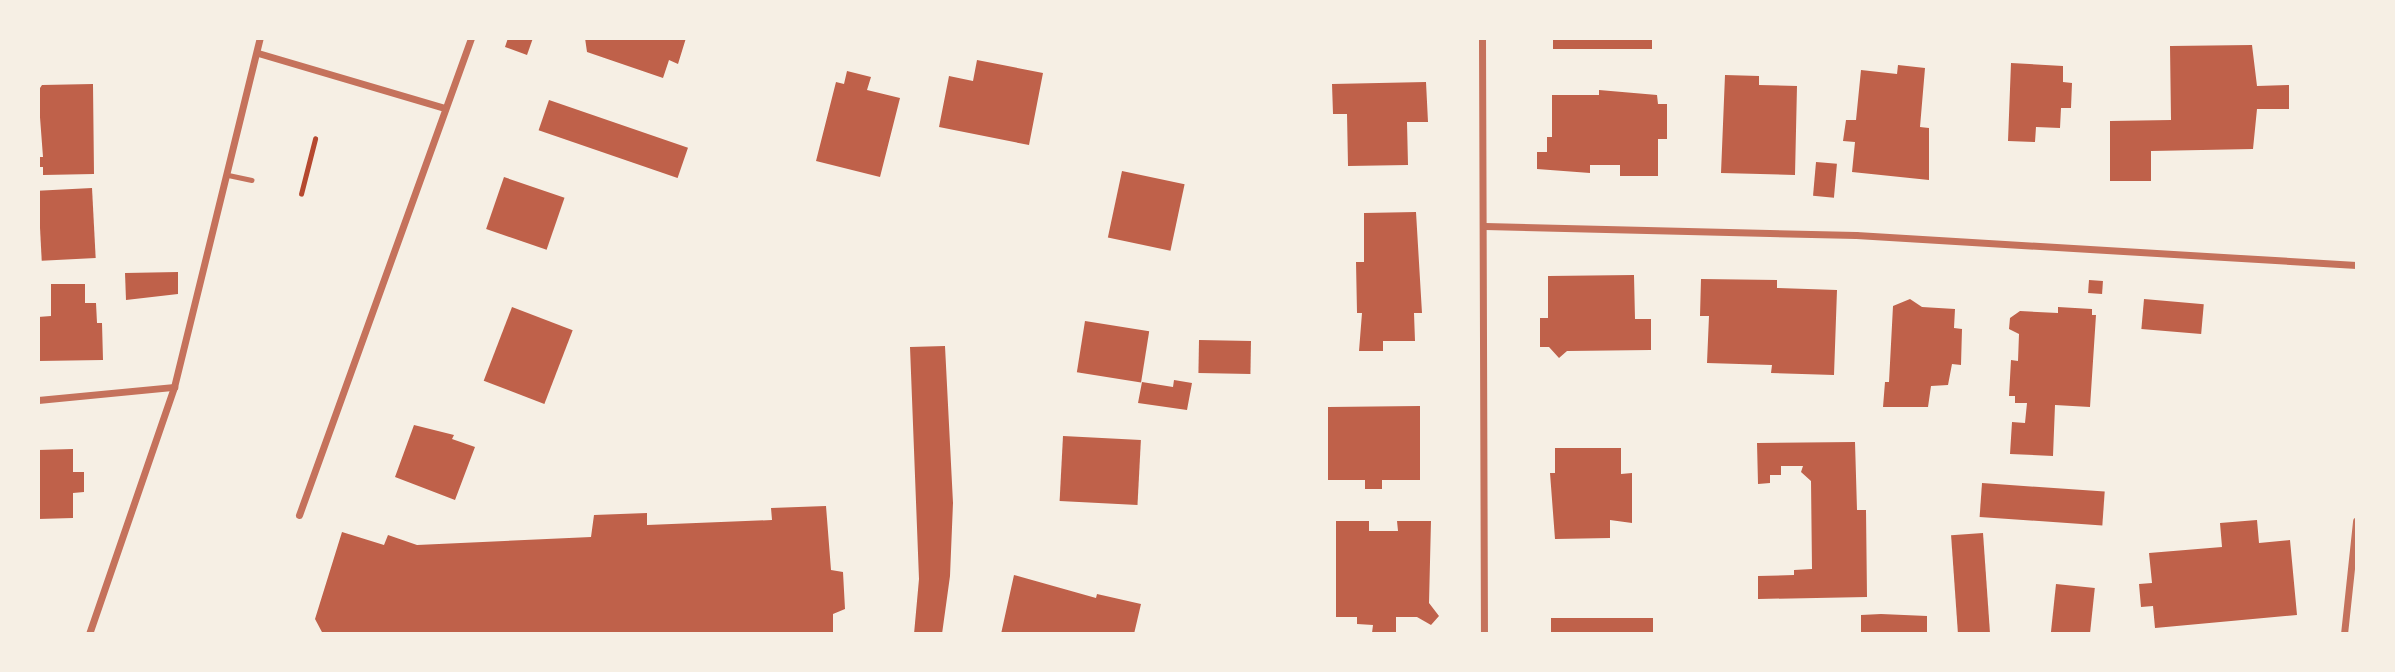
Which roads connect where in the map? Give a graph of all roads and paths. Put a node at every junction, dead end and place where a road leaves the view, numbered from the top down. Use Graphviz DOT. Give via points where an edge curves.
graph roads {
  1 [pos="260,38"];
  2 [pos="471,38"];
  3 [pos="1482,38"];
  4 [pos="258,53"];
  5 [pos="445,108"];
  6 [pos="315,139"];
  7 [pos="229,175"];
  8 [pos="251,180"];
  9 [pos="301,194"];
  10 [pos="1485,226"];
  11 [pos="2357,265"];
  12 [pos="174,387"];
  13 [pos="38,400"];
  14 [pos="299,515"];
  15 [pos="2357,521"];
  16 [pos="89,634"];
  17 [pos="1484,634"];
  18 [pos="2344,634"];
  1 -- 4 [label="street"];
  2 -- 5 [label="street"];
  3 -- 10 [label="street"];
  4 -- 5 [label="street"];
  4 -- 7 [label="street"];
  5 -- 14 [label="street"];
  6 -- 9 [label="path"];
  7 -- 8 [label="lane"];
  7 -- 12 [label="street"];
  10 -- 11 [label="street" via="1856,235"];
  10 -- 17 [label="street"];
  12 -- 13 [label="street"];
  12 -- 16 [label="street"];
  15 -- 18 [label="street"];
}
